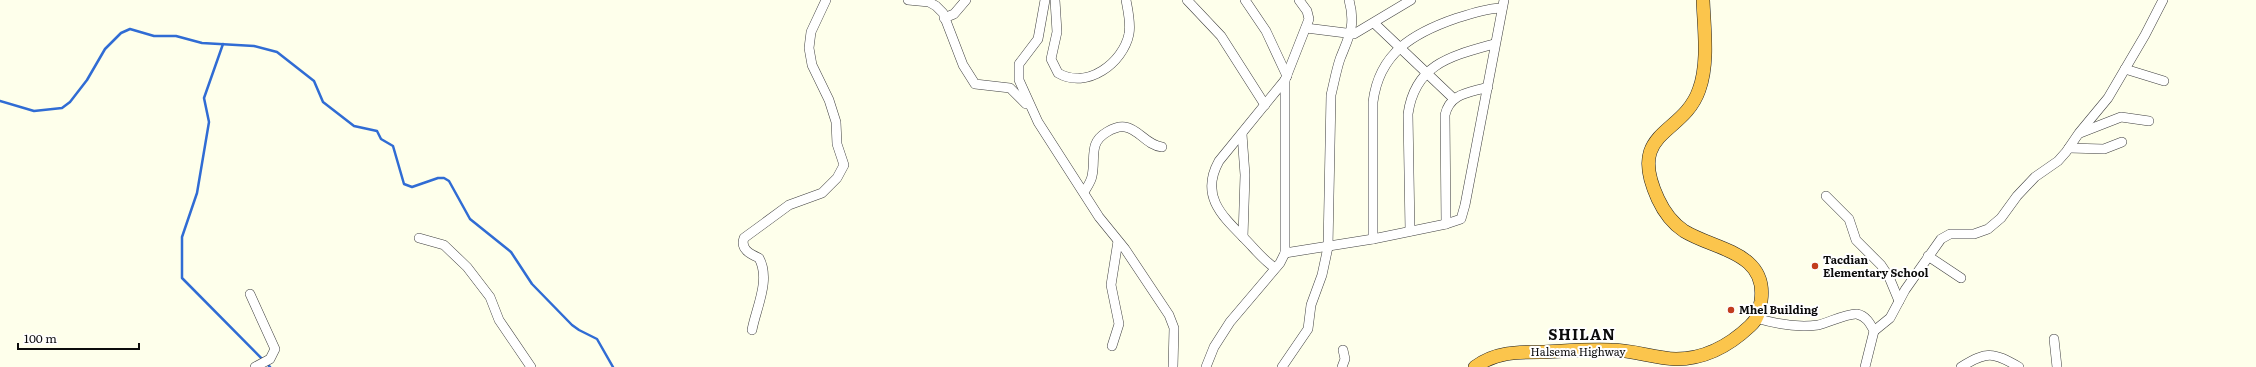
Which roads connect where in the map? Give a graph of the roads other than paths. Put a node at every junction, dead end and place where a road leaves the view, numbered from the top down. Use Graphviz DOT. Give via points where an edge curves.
graph roads {
  1 [pos="826,0"];
  2 [pos="908,0"];
  3 [pos="966,0"];
  4 [pos="1045,0"];
  5 [pos="1055,0"];
  6 [pos="1126,0"];
  7 [pos="1187,0"];
  8 [pos="1245,0"];
  9 [pos="1299,0"];
  10 [pos="1349,0"];
  11 [pos="1411,0"];
  12 [pos="1703,0"];
  13 [pos="2163,0"];
  14 [pos="1503,4"];
  15 [pos="944,18"];
  16 [pos="1374,23"];
  17 [pos="1306,28"];
  18 [pos="1351,35"];
  19 [pos="1494,44"];
  20 [pos="1401,47"];
  21 [pos="2125,69"];
  22 [pos="1427,72"];
  23 [pos="1286,78"];
  24 [pos="2164,81"];
  25 [pos="1488,87"];
  26 [pos="1453,98"];
  27 [pos="1265,105"];
  28 [pos="1031,110"];
  29 [pos="2149,121"];
  30 [pos="1242,134"];
  31 [pos="2078,134"];
  32 [pos="2122,142"];
  33 [pos="1162,147"];
  34 [pos="2069,148"];
  35 [pos="1084,192"];
  36 [pos="1826,196"];
  37 [pos="1446,224"];
  38 [pos="1410,231"];
  39 [pos="1243,237"];
  40 [pos="418,238"];
  41 [pos="1373,239"];
  42 [pos="1118,241"];
  43 [pos="1328,247"];
  44 [pos="1285,253"];
  45 [pos="1928,256"];
  46 [pos="1275,268"];
  47 [pos="1961,278"];
  48 [pos="250,294"];
  49 [pos="1899,301"];
  50 [pos="1756,318"];
  51 [pos="752,330"];
  52 [pos="1874,331"];
  53 [pos="2054,339"];
  54 [pos="1112,346"];
  55 [pos="1343,350"];
  56 [pos="1975,363"];
  57 [pos="255,367"];
  58 [pos="531,367"];
  59 [pos="1173,367"];
  60 [pos="1206,367"];
  61 [pos="1282,367"];
  62 [pos="1342,367"];
  63 [pos="1475,367"];
  64 [pos="1865,367"];
  65 [pos="1961,367"];
  66 [pos="2019,367"];
  67 [pos="2057,367"];
  1 -- 51 [label="street" via="811,32 809,48 812,65 829,100 836,122 837,144 844,165 837,178 822,194 789,205 744,238 743,246 746,251 759,258 762,264 762,288"];
  2 -- 15 [label="street" via="929,2 936,6"];
  3 -- 15 [label="street" via="957,12"];
  4 -- 28 [label="street" via="1038,39 1018,64 1019,80"];
  5 -- 6 [label="street" via="1057,32 1051,59 1058,73 1075,78 1093,76 1117,60 1129,35"];
  7 -- 27 [label="street" via="1221,36"];
  8 -- 23 [label="street" via="1266,31"];
  9 -- 17 [label="street" via="1308,17"];
  10 -- 18 [label="street"];
  11 -- 16 [label="street"];
  12 -- 50 [label="highway, Halsema Highway" via="1704,49 1699,90 1690,108 1657,139 1648,167 1663,210 1677,226 1743,258 1751,265 1762,287"];
  13 -- 21 [label="street"];
  14 -- 19 [label="street"];
  14 -- 20 [label="street" via="1439,24 1412,37"];
  15 -- 28 [label="street" via="963,65 975,84 1010,88"];
  16 -- 18 [label="street"];
  16 -- 20 [label="street"];
  17 -- 18 [label="street"];
  17 -- 23 [label="street"];
  18 -- 43 [label="street" via="1336,71 1331,95"];
  19 -- 22 [label="street" via="1444,60"];
  19 -- 25 [label="street"];
  20 -- 22 [label="street"];
  20 -- 41 [label="street" via="1386,65 1375,88 1372,142"];
  21 -- 24 [label="street"];
  21 -- 31 [label="street" via="2108,98"];
  22 -- 26 [label="street"];
  22 -- 38 [label="street" via="1415,87 1408,114"];
  23 -- 27 [label="street"];
  23 -- 44 [label="street"];
  25 -- 26 [label="street"];
  25 -- 37 [label="street" via="1462,216 1457,221"];
  26 -- 37 [label="street" via="1447,105 1445,115"];
  27 -- 30 [label="street"];
  28 -- 35 [label="street"];
  29 -- 31 [label="street" via="2121,118"];
  30 -- 39 [label="street" via="1245,175"];
  30 -- 39 [label="street" via="1215,168 1212,188 1214,202 1221,214"];
  31 -- 34 [label="street"];
  32 -- 34 [label="street" via="2104,149"];
  33 -- 35 [label="street" via="1152,145 1132,129 1124,126 1114,128 1102,135 1094,147 1093,176"];
  34 -- 45 [label="street" via="2058,161 2025,186 2001,218 1988,229 1974,234 1959,233 1946,236"];
  35 -- 42 [label="street" via="1105,226"];
  36 -- 49 [label="street" via="1849,219 1856,240 1881,265"];
  37 -- 38 [label="street"];
  38 -- 41 [label="street"];
  39 -- 46 [label="street"];
  40 -- 58 [label="street" via="444,245 468,267 490,297 499,320"];
  41 -- 43 [label="street"];
  42 -- 54 [label="street" via="1111,285 1119,324"];
  42 -- 59 [label="street" via="1169,315 1174,328"];
  43 -- 44 [label="street"];
  43 -- 61 [label="street" via="1322,275 1311,305 1308,329"];
  44 -- 46 [label="street"];
  45 -- 47 [label="street"];
  45 -- 49 [label="street"];
  46 -- 60 [label="street" via="1220,336"];
  48 -- 57 [label="street" via="275,348 270,359"];
  49 -- 52 [label="street" via="1888,321"];
  50 -- 52 [label="street" via="1783,325 1801,326 1817,325 1854,314 1864,317"];
  50 -- 63 [label="highway, Halsema Highway" via="1745,331 1725,346 1693,358 1675,359 1611,350 1510,352 1490,358"];
  52 -- 64 [label="street"];
  53 -- 67 [label="street"];
  55 -- 62 [label="street" via="1345,359"];
  56 -- 65 [label="street"];
  56 -- 66 [label="street" via="1988,354 1994,354"];
}
